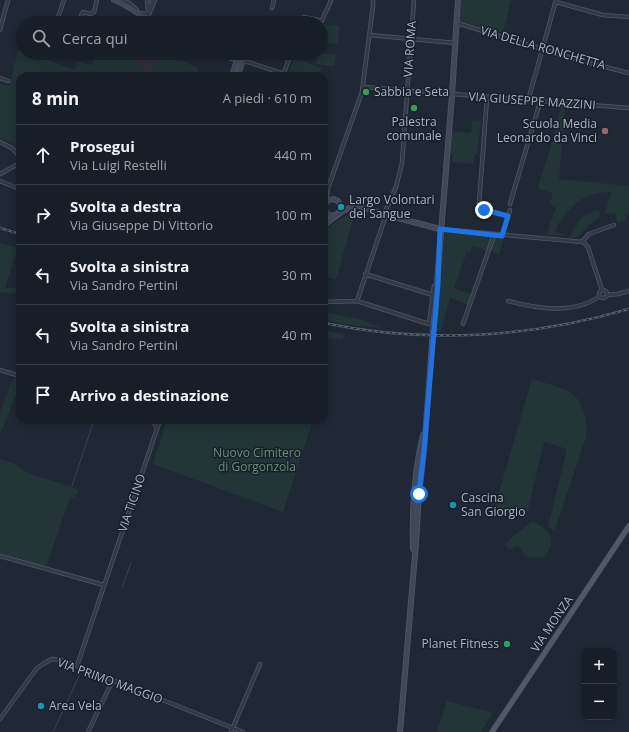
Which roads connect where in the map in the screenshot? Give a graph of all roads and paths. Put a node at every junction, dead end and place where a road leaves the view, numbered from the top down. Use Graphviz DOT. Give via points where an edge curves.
graph roads {
  1 [pos="8,0"];
  2 [pos="64,0"];
  3 [pos="97,0"];
  4 [pos="114,0"];
  5 [pos="120,0"];
  6 [pos="147,0"];
  7 [pos="154,0"];
  8 [pos="274,0"];
  9 [pos="331,0"];
  10 [pos="373,0"];
  11 [pos="414,0"];
  12 [pos="458,0"];
  13 [pos="556,1"];
  14 [pos="147,5"];
  15 [pos="272,8"];
  16 [pos="148,11"];
  17 [pos="142,13"];
  18 [pos="58,16"];
  19 [pos="81,16"];
  20 [pos="143,16"];
  21 [pos="148,16"];
  22 [pos="323,16"];
  23 [pos="629,17"];
  24 [pos="457,23"];
  25 [pos="0,30"];
  26 [pos="369,35"];
  27 [pos="411,39"];
  28 [pos="455,43"];
  29 [pos="542,49"];
  30 [pos="237,60"];
  31 [pos="289,60"];
  32 [pos="242,62"];
  33 [pos="233,72"];
  34 [pos="239,72"];
  35 [pos="275,72"];
  36 [pos="284,72"];
  37 [pos="629,73"];
  38 [pos="0,78"];
  39 [pos="8,81"];
  40 [pos="363,87"];
  41 [pos="407,91"];
  42 [pos="452,94"];
  43 [pos="487,98"];
  44 [pos="528,101"];
  45 [pos="540,102"];
  46 [pos="629,108"];
  47 [pos="0,142"];
  48 [pos="16,152"];
  49 [pos="16,165"];
  50 [pos="0,174"];
  51 [pos="0,181"];
  52 [pos="16,187"];
  53 [pos="328,188"];
  54 [pos="328,201"];
  55 [pos="510,204"];
  56 [pos="510,210"];
  57 [pos="328,214"];
  58 [pos="338,214"];
  59 [pos="385,215"];
  60 [pos="508,216"];
  61 [pos="328,223"];
  62 [pos="614,225"];
  63 [pos="440,229"];
  64 [pos="494,235"];
  65 [pos="502,236"];
  66 [pos="582,242"];
  67 [pos="366,274"];
  68 [pos="434,286"];
  69 [pos="602,290"];
  70 [pos="629,291"];
  71 [pos="433,295"];
  72 [pos="607,295"];
  73 [pos="600,296"];
  74 [pos="357,301"];
  75 [pos="508,301"];
  76 [pos="328,302"];
  77 [pos="463,324"];
  78 [pos="0,370"];
  79 [pos="16,375"];
  80 [pos="155,424"];
  81 [pos="159,424"];
  82 [pos="157,429"];
  83 [pos="629,526"];
  84 [pos="0,556"];
  85 [pos="104,585"];
  86 [pos="260,664"];
  87 [pos="77,666"];
  88 [pos="113,680"];
  89 [pos="0,719"];
  90 [pos="233,728"];
  91 [pos="88,732"];
  92 [pos="231,732"];
  93 [pos="243,732"];
  94 [pos="400,732"];
  95 [pos="492,732"];
  1 -- 25 [label="street"];
  2 -- 18 [label="street"];
  3 -- 19 [label="street" via="94,12 83,12"];
  4 -- 20 [label="street" via="126,4"];
  5 -- 17 [label="street"];
  6 -- 14 [label="street"];
  7 -- 16 [label="street"];
  7 -- 21 [label="street"];
  8 -- 15 [label="street"];
  9 -- 22 [label="street"];
  10 -- 26 [label="street"];
  11 -- 27 [label="street, VIA ROMA"];
  12 -- 24 [label="street"];
  13 -- 23 [label="street" via="603,15"];
  13 -- 29 [label="street"];
  14 -- 16 [label="street"];
  14 -- 17 [label="street"];
  16 -- 17 [label="street"];
  24 -- 28 [label="street"];
  24 -- 29 [label="street, VIA DELLA RONCHETTA"];
  26 -- 27 [label="street"];
  26 -- 40 [label="street"];
  27 -- 28 [label="street"];
  27 -- 41 [label="street, VIA ROMA"];
  28 -- 42 [label="street"];
  29 -- 37 [label="street, VIA DELLA RONCHETTA"];
  29 -- 44 [label="street"];
  30 -- 32 [label="street"];
  30 -- 33 [label="street"];
  31 -- 36 [label="street"];
  32 -- 34 [label="street"];
  32 -- 35 [label="street"];
  38 -- 39 [label="street"];
  40 -- 41 [label="street, VIA GIUSEPPE MAZZINI"];
  40 -- 53 [label="street"];
  41 -- 42 [label="street, VIA GIUSEPPE MAZZINI"];
  41 -- 59 [label="street, VIA ROMA" via="401,166"];
  42 -- 43 [label="street, VIA GIUSEPPE MAZZINI"];
  42 -- 63 [label="street"];
  43 -- 44 [label="street, VIA GIUSEPPE MAZZINI"];
  43 -- 60 [label="street" via="479,204 483,209"];
  44 -- 45 [label="street, VIA GIUSEPPE MAZZINI"];
  45 -- 46 [label="street, VIA GIUSEPPE MAZZINI"];
  45 -- 55 [label="street"];
  47 -- 48 [label="street"];
  49 -- 50 [label="street"];
  51 -- 52 [label="street"];
  54 -- 58 [label="street" via="330,199 338,201 342,208"];
  56 -- 60 [label="street"];
  57 -- 58 [label="street"];
  58 -- 59 [label="street" via="358,205"];
  58 -- 61 [label="street"];
  59 -- 63 [label="street"];
  59 -- 67 [label="street, VIA ROMA"];
  60 -- 65 [label="street"];
  62 -- 66 [label="street" via="589,234"];
  63 -- 64 [label="street"];
  63 -- 94 [label="street, bridge" via="438,284"];
  64 -- 65 [label="street"];
  64 -- 77 [label="street"];
  65 -- 66 [label="street"];
  66 -- 69 [label="street" via="588,248"];
  67 -- 71 [label="street"];
  67 -- 74 [label="street, VIA ROMA"];
  68 -- 71 [label="street"];
  69 -- 72 [label="street" via="605,290"];
  69 -- 73 [label="street"];
  70 -- 72 [label="street"];
  71 -- 74 [label="street" via="429,324"];
  72 -- 73 [label="street" via="604,298"];
  73 -- 75 [label="street" via="585,304 552,309 529,307"];
  74 -- 76 [label="street"];
  78 -- 79 [label="street"];
  80 -- 82 [label="street"];
  81 -- 82 [label="street, VIA TICINO"];
  82 -- 85 [label="street, VIA TICINO"];
  83 -- 95 [label="main road, VIA MONZA"];
  84 -- 85 [label="street"];
  85 -- 87 [label="street, VIA TICINO"];
  86 -- 90 [label="street"];
  87 -- 88 [label="street, VIA PRIMO MAGGIO"];
  87 -- 89 [label="street, VIA PRIMO MAGGIO" via="58,659 43,664"];
  88 -- 90 [label="street, VIA PRIMO MAGGIO"];
  88 -- 91 [label="street"];
  90 -- 92 [label="street"];
  90 -- 93 [label="street, VIA PRIMO MAGGIO"];
}
